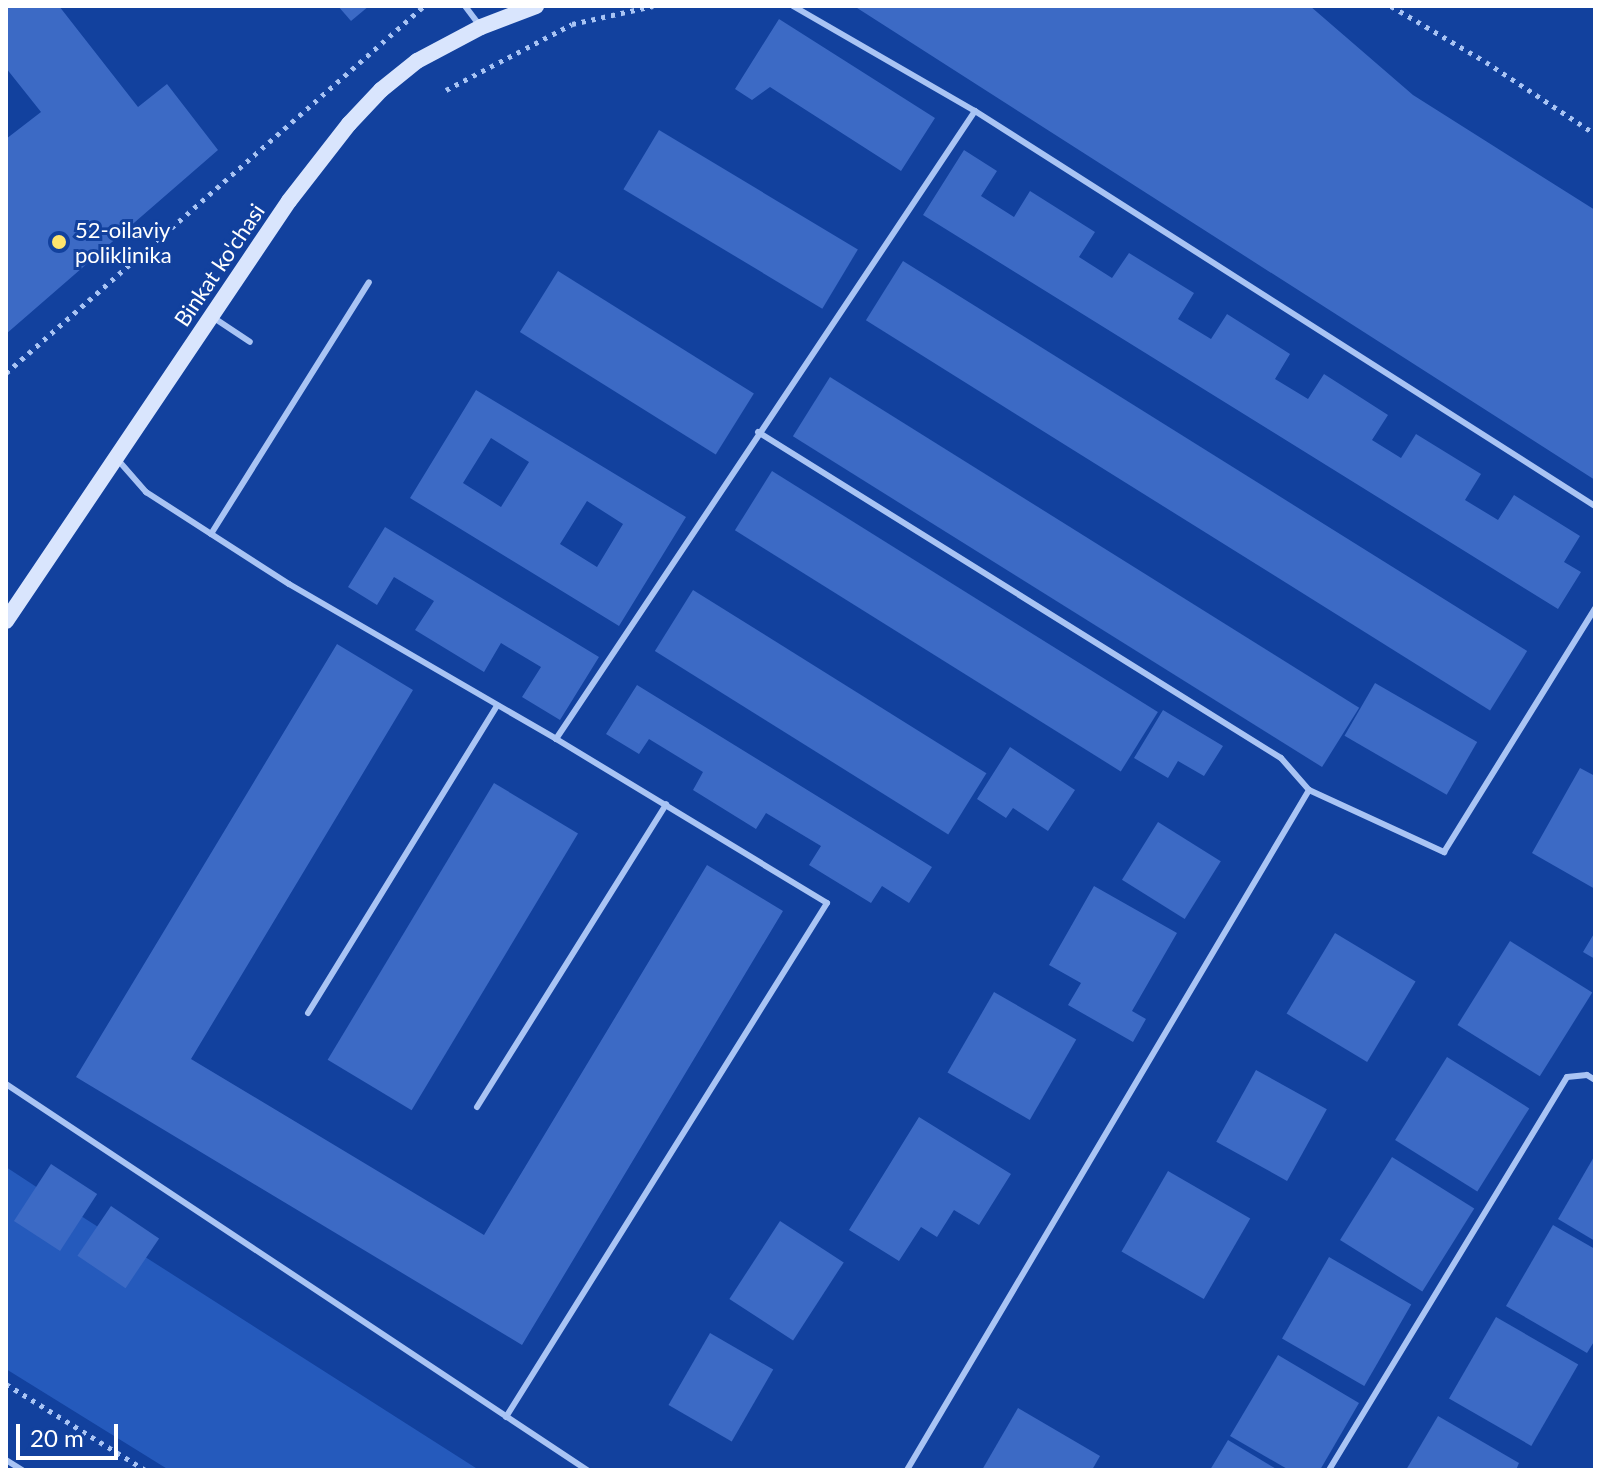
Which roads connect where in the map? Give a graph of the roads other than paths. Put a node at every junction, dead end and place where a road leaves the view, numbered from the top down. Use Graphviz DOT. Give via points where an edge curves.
graph roads {
  1 [pos="465,6"];
  2 [pos="536,6"];
  3 [pos="793,6"];
  4 [pos="481,27"];
  5 [pos="975,111"];
  6 [pos="369,282"];
  7 [pos="211,316"];
  8 [pos="250,342"];
  9 [pos="758,432"];
  10 [pos="116,457"];
  11 [pos="1595,506"];
  12 [pos="211,534"];
  13 [pos="1595,608"];
  14 [pos="6,621"];
  15 [pos="497,706"];
  16 [pos="556,739"];
  17 [pos="1309,790"];
  18 [pos="666,804"];
  19 [pos="308,1013"];
  20 [pos="1595,1080"];
  21 [pos="6,1084"];
  22 [pos="477,1107"];
  23 [pos="506,1417"];
  24 [pos="6,1460"];
  25 [pos="22,1470"];
  26 [pos="587,1470"];
  27 [pos="907,1470"];
  28 [pos="1329,1470"];
  1 -- 4 [label="lane"];
  2 -- 4 [label="main road, Binkat ko'chasi"];
  3 -- 5 [label="lane"];
  4 -- 7 [label="main road, Binkat ko'chasi" via="417,61 365,106 289,201"];
  5 -- 9 [label="lane"];
  5 -- 11 [label="lane"];
  6 -- 12 [label="lane"];
  7 -- 8 [label="lane"];
  7 -- 10 [label="main road, Binkat ko'chasi"];
  9 -- 16 [label="lane"];
  9 -- 17 [label="lane" via="1281,758"];
  10 -- 12 [label="lane" via="146,492"];
  10 -- 14 [label="main road, Binkat ko'chasi"];
  12 -- 15 [label="lane"];
  13 -- 17 [label="lane" via="1444,852"];
  15 -- 16 [label="lane"];
  15 -- 19 [label="lane"];
  16 -- 18 [label="lane"];
  17 -- 27 [label="lane"];
  18 -- 22 [label="lane"];
  18 -- 23 [label="lane" via="827,903"];
  20 -- 28 [label="lane" via="1587,1075 1567,1077"];
  21 -- 23 [label="lane"];
  23 -- 26 [label="lane"];
  24 -- 25 [label="lane"];
}
